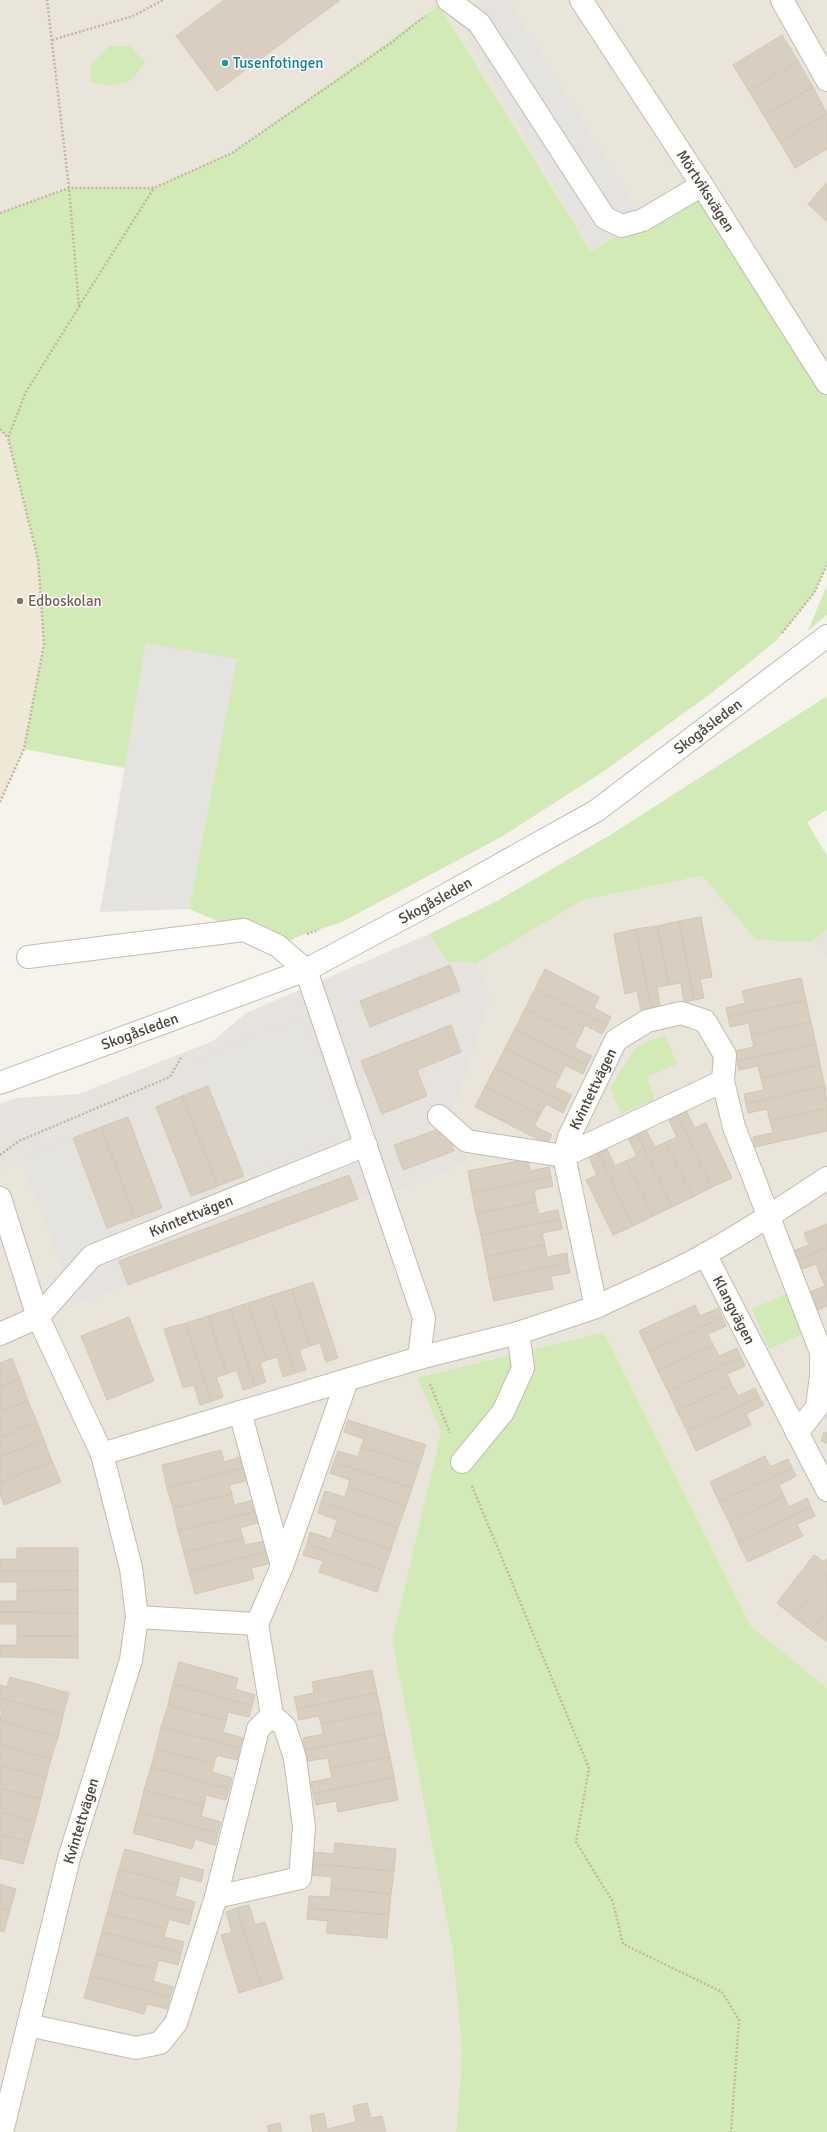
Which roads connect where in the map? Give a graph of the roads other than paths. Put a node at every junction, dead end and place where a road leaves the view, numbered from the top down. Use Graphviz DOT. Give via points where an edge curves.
graph roads {
  1 [pos="448,0"];
  2 [pos="581,0"];
  3 [pos="782,0"];
  4 [pos="827,80"];
  5 [pos="702,185"];
  6 [pos="827,383"];
  7 [pos="827,636"];
  8 [pos="28,958"];
  9 [pos="306,970"];
  10 [pos="723,1081"];
  11 [pos="3,1082"];
  12 [pos="439,1116"];
  13 [pos="366,1145"];
  14 [pos="564,1156"];
  15 [pos="827,1178"];
  16 [pos="0,1198"];
  17 [pos="768,1215"];
  18 [pos="705,1254"];
  19 [pos="596,1307"];
  20 [pos="38,1317"];
  21 [pos="0,1334"];
  22 [pos="518,1334"];
  23 [pos="419,1358"];
  24 [pos="347,1380"];
  25 [pos="240,1412"];
  26 [pos="797,1433"];
  27 [pos="102,1454"];
  28 [pos="462,1462"];
  29 [pos="827,1490"];
  30 [pos="282,1566"];
  31 [pos="137,1618"];
  32 [pos="257,1624"];
  33 [pos="272,1716"];
  34 [pos="216,1897"];
  35 [pos="28,2025"];
  36 [pos="2,2132"];
  1 -- 5 [label="street" via="479,23 605,218 622,226 643,220"];
  2 -- 5 [label="street, Mörtviksvägen"];
  3 -- 4 [label="street"];
  5 -- 6 [label="street, Mörtviksvägen"];
  7 -- 9 [label="street, Skogåsleden" via="596,810 435,902"];
  8 -- 9 [label="street" via="244,930 278,946"];
  9 -- 11 [label="street, Skogåsleden"];
  9 -- 13 [label="street"];
  10 -- 14 [label="street, Kvintettvägen"];
  10 -- 14 [label="street, Kvintettvägen" via="725,1055 705,1021 681,1013 647,1021 616,1040 569,1137"];
  10 -- 17 [label="street, Kvintettvägen" via="734,1127"];
  12 -- 14 [label="street" via="467,1141"];
  13 -- 20 [label="street, Kvintettvägen" via="92,1256"];
  13 -- 23 [label="street" via="424,1318"];
  14 -- 19 [label="street, Kvintettvägen"];
  15 -- 17 [label="street"];
  16 -- 20 [label="street, Kvintettvägen"];
  17 -- 18 [label="street"];
  17 -- 26 [label="street" via="821,1352 817,1407"];
  18 -- 19 [label="street"];
  18 -- 26 [label="street, Klangvägen"];
  19 -- 22 [label="street"];
  20 -- 21 [label="street"];
  20 -- 27 [label="street, Kvintettvägen"];
  22 -- 23 [label="street"];
  22 -- 28 [label="street" via="524,1368 503,1412"];
  23 -- 24 [label="street"];
  24 -- 25 [label="street"];
  24 -- 30 [label="street"];
  25 -- 27 [label="street"];
  25 -- 30 [label="street"];
  26 -- 29 [label="street, Klangvägen"];
  27 -- 31 [label="street, Kvintettvägen" via="131,1568"];
  30 -- 32 [label="street"];
  31 -- 32 [label="street"];
  31 -- 35 [label="street, Kvintettvägen" via="131,1660 69,1858"];
  32 -- 33 [label="street"];
  33 -- 34 [label="street" via="258,1729"];
  33 -- 34 [label="street" via="285,1727 295,1758 304,1827 300,1878"];
  34 -- 35 [label="street" via="176,2023 160,2043 136,2048"];
  35 -- 36 [label="street, Kvintettvägen"];
}
